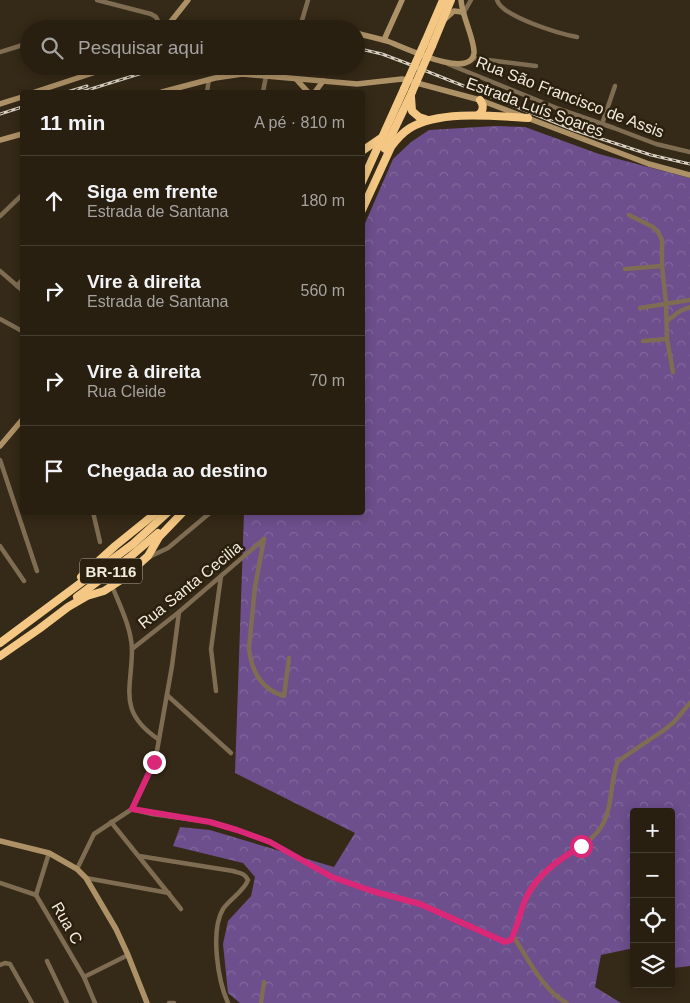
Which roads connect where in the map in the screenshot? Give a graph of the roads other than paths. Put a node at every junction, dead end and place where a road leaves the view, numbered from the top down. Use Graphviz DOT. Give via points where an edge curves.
graph roads {
  1 [pos="98,0"];
  2 [pos="188,0"];
  3 [pos="308,0"];
  4 [pos="402,0"];
  5 [pos="438,0"];
  6 [pos="443,0"];
  7 [pos="451,0"];
  8 [pos="461,0"];
  9 [pos="471,0"];
  10 [pos="497,0"];
  11 [pos="438,12"];
  12 [pos="463,14"];
  13 [pos="158,20"];
  14 [pos="171,20"];
  15 [pos="302,20"];
  16 [pos="441,23"];
  17 [pos="365,36"];
  18 [pos="577,37"];
  19 [pos="384,40"];
  20 [pos="20,45"];
  21 [pos="0,52"];
  22 [pos="472,58"];
  23 [pos="442,62"];
  24 [pos="536,66"];
  25 [pos="80,75"];
  26 [pos="235,75"];
  27 [pos="254,75"];
  28 [pos="266,76"];
  29 [pos="209,79"];
  30 [pos="296,79"];
  31 [pos="323,81"];
  32 [pos="615,86"];
  33 [pos="40,90"];
  34 [pos="169,90"];
  35 [pos="207,90"];
  36 [pos="263,90"];
  37 [pos="306,90"];
  38 [pos="316,90"];
  39 [pos="412,93"];
  40 [pos="20,98"];
  41 [pos="480,100"];
  42 [pos="0,104"];
  43 [pos="478,115"];
  44 [pos="528,118"];
  45 [pos="428,120"];
  46 [pos="602,124"];
  47 [pos="20,135"];
  48 [pos="382,136"];
  49 [pos="0,140"];
  50 [pos="365,149"];
  51 [pos="690,152"];
  52 [pos="365,175"];
  53 [pos="690,175"];
  54 [pos="365,195"];
  55 [pos="20,197"];
  56 [pos="365,203"];
  57 [pos="629,215"];
  58 [pos="0,216"];
  59 [pos="662,266"];
  60 [pos="625,269"];
  61 [pos="0,271"];
  62 [pos="20,282"];
  63 [pos="17,286"];
  64 [pos="20,288"];
  65 [pos="690,300"];
  66 [pos="666,303"];
  67 [pos="690,307"];
  68 [pos="640,308"];
  69 [pos="0,319"];
  70 [pos="667,320"];
  71 [pos="20,329"];
  72 [pos="666,339"];
  73 [pos="643,341"];
  74 [pos="673,372"];
  75 [pos="20,422"];
  76 [pos="0,446"];
  77 [pos="0,460"];
  78 [pos="94,515"];
  79 [pos="149,515"];
  80 [pos="165,515"];
  81 [pos="178,515"];
  82 [pos="178,515"];
  83 [pos="207,515"];
  84 [pos="100,542"];
  85 [pos="0,546"];
  86 [pos="145,559"];
  87 [pos="37,571"];
  88 [pos="221,576"];
  89 [pos="24,581"];
  90 [pos="112,586"];
  91 [pos="179,612"];
  92 [pos="1,642"];
  93 [pos="132,648"];
  94 [pos="0,656"];
  95 [pos="289,658"];
  96 [pos="216,692"];
  97 [pos="167,695"];
  98 [pos="690,703"];
  99 [pos="158,739"];
  100 [pos="232,753"];
  101 [pos="132,809"];
  102 [pos="111,822"];
  103 [pos="0,840"];
  104 [pos="49,853"];
  105 [pos="139,856"];
  106 [pos="77,869"];
  107 [pos="86,878"];
  108 [pos="0,883"];
  109 [pos="169,893"];
  110 [pos="36,895"];
  111 [pos="181,909"];
  112 [pos="512,936"];
  113 [pos="128,955"];
  114 [pos="48,961"];
  115 [pos="0,966"];
  116 [pos="84,977"];
  117 [pos="264,982"];
  118 [pos="32,1003"];
  119 [pos="67,1003"];
  120 [pos="95,1003"];
  121 [pos="147,1003"];
  122 [pos="169,1003"];
  123 [pos="174,1003"];
  124 [pos="228,1003"];
  125 [pos="261,1003"];
  126 [pos="567,1003"];
  1 -- 13 [label="street" via="151,14"];
  2 -- 14 [label="main road"];
  3 -- 15 [label="street"];
  4 -- 19 [label="main road"];
  5 -- 11 [label="highway"];
  6 -- 11 [label="highway"];
  7 -- 16 [label="highway"];
  8 -- 12 [label="main road"];
  9 -- 12 [label="street"];
  10 -- 18 [label="street" via="504,9 529,22"];
  11 -- 48 [label="highway, bridge"];
  12 -- 16 [label="main road" via="454,12"];
  12 -- 22 [label="main road" via="474,48"];
  16 -- 39 [label="highway, bridge"];
  17 -- 19 [label="main road"];
  19 -- 23 [label="main road"];
  20 -- 21 [label="street"];
  22 -- 23 [label="main road" via="460,64"];
  22 -- 24 [label="street"];
  23 -- 46 [label="street, Rua São Francisco de Assis"];
  25 -- 33 [label="main road"];
  26 -- 29 [label="main road, Estrada Luís Soares"];
  27 -- 28 [label="main road, Estrada Luís Soares"];
  28 -- 30 [label="main road, Estrada Luís Soares"];
  28 -- 36 [label="street"];
  29 -- 34 [label="main road, Estrada Luís Soares"];
  29 -- 35 [label="street"];
  30 -- 31 [label="main road, Estrada Luís Soares"];
  30 -- 37 [label="main road"];
  31 -- 38 [label="main road"];
  31 -- 41 [label="main road, Estrada Luís Soares" via="364,84 402,79"];
  32 -- 46 [label="street"];
  39 -- 45 [label="highway" via="412,111"];
  39 -- 54 [label="highway"];
  40 -- 42 [label="main road"];
  41 -- 43 [label="highway" via="483,108"];
  41 -- 44 [label="main road, Estrada Luís Soares"];
  43 -- 44 [label="highway"];
  43 -- 45 [label="highway"];
  44 -- 53 [label="main road, Estrada Luís Soares" via="649,164"];
  45 -- 56 [label="highway" via="410,128 390,147"];
  46 -- 51 [label="street, Rua São Francisco de Assis" via="656,144"];
  47 -- 49 [label="main road"];
  48 -- 50 [label="highway"];
  48 -- 52 [label="highway"];
  55 -- 58 [label="street"];
  57 -- 59 [label="street" via="658,232 662,240"];
  59 -- 60 [label="street"];
  59 -- 66 [label="street"];
  61 -- 63 [label="street"];
  62 -- 63 [label="street"];
  63 -- 64 [label="street"];
  65 -- 66 [label="street"];
  66 -- 68 [label="street"];
  66 -- 70 [label="street"];
  67 -- 70 [label="street"];
  69 -- 71 [label="street"];
  70 -- 72 [label="street"];
  72 -- 73 [label="street"];
  72 -- 74 [label="street"];
  75 -- 76 [label="main road"];
  77 -- 87 [label="street"];
  78 -- 84 [label="street"];
  79 -- 92 [label="highway" via="80,578"];
  80 -- 92 [label="highway, BR-116" via="133,544"];
  81 -- 86 [label="highway"];
  82 -- 94 [label="highway, BR-116" via="130,557"];
  83 -- 86 [label="street" via="168,548"];
  85 -- 89 [label="street"];
  86 -- 90 [label="highway"];
  88 -- 91 [label="street, Rua Santa Cecilia"];
  88 -- 95 [label="street, Rua Santa Cecilia" via="264,540 249,648 253,667 262,683 273,693 284,696"];
  88 -- 96 [label="street" via="211,649"];
  90 -- 93 [label="street" via="127,622"];
  90 -- 94 [label="highway" via="80,599"];
  91 -- 93 [label="street, Rua Santa Cecilia"];
  91 -- 97 [label="street"];
  93 -- 99 [label="street" via="130,703 142,726"];
  97 -- 99 [label="street"];
  97 -- 100 [label="street"];
  98 -- 112 [label="street" via="674,722 618,761 610,803 600,829 540,877 528,893"];
  99 -- 101 [label="street" via="152,770"];
  101 -- 102 [label="street"];
  101 -- 112 [label="street" via="210,822 237,830 270,842 332,877 420,904 500,940 508,942"];
  102 -- 105 [label="street"];
  102 -- 106 [label="street" via="94,834"];
  103 -- 104 [label="main road"];
  104 -- 106 [label="main road"];
  104 -- 110 [label="street, Rua C"];
  105 -- 109 [label="street"];
  105 -- 124 [label="street" via="233,871 248,880 222,911 217,926 221,979"];
  106 -- 107 [label="main road"];
  107 -- 109 [label="street"];
  107 -- 113 [label="main road"];
  108 -- 110 [label="street"];
  109 -- 111 [label="street"];
  110 -- 116 [label="street, Rua C"];
  112 -- 126 [label="street" via="546,986"];
  113 -- 116 [label="street"];
  113 -- 121 [label="main road"];
  114 -- 119 [label="street"];
  115 -- 118 [label="street" via="10,964"];
  116 -- 120 [label="street, Rua C"];
  117 -- 125 [label="street"];
  122 -- 123 [label="street"];
}
